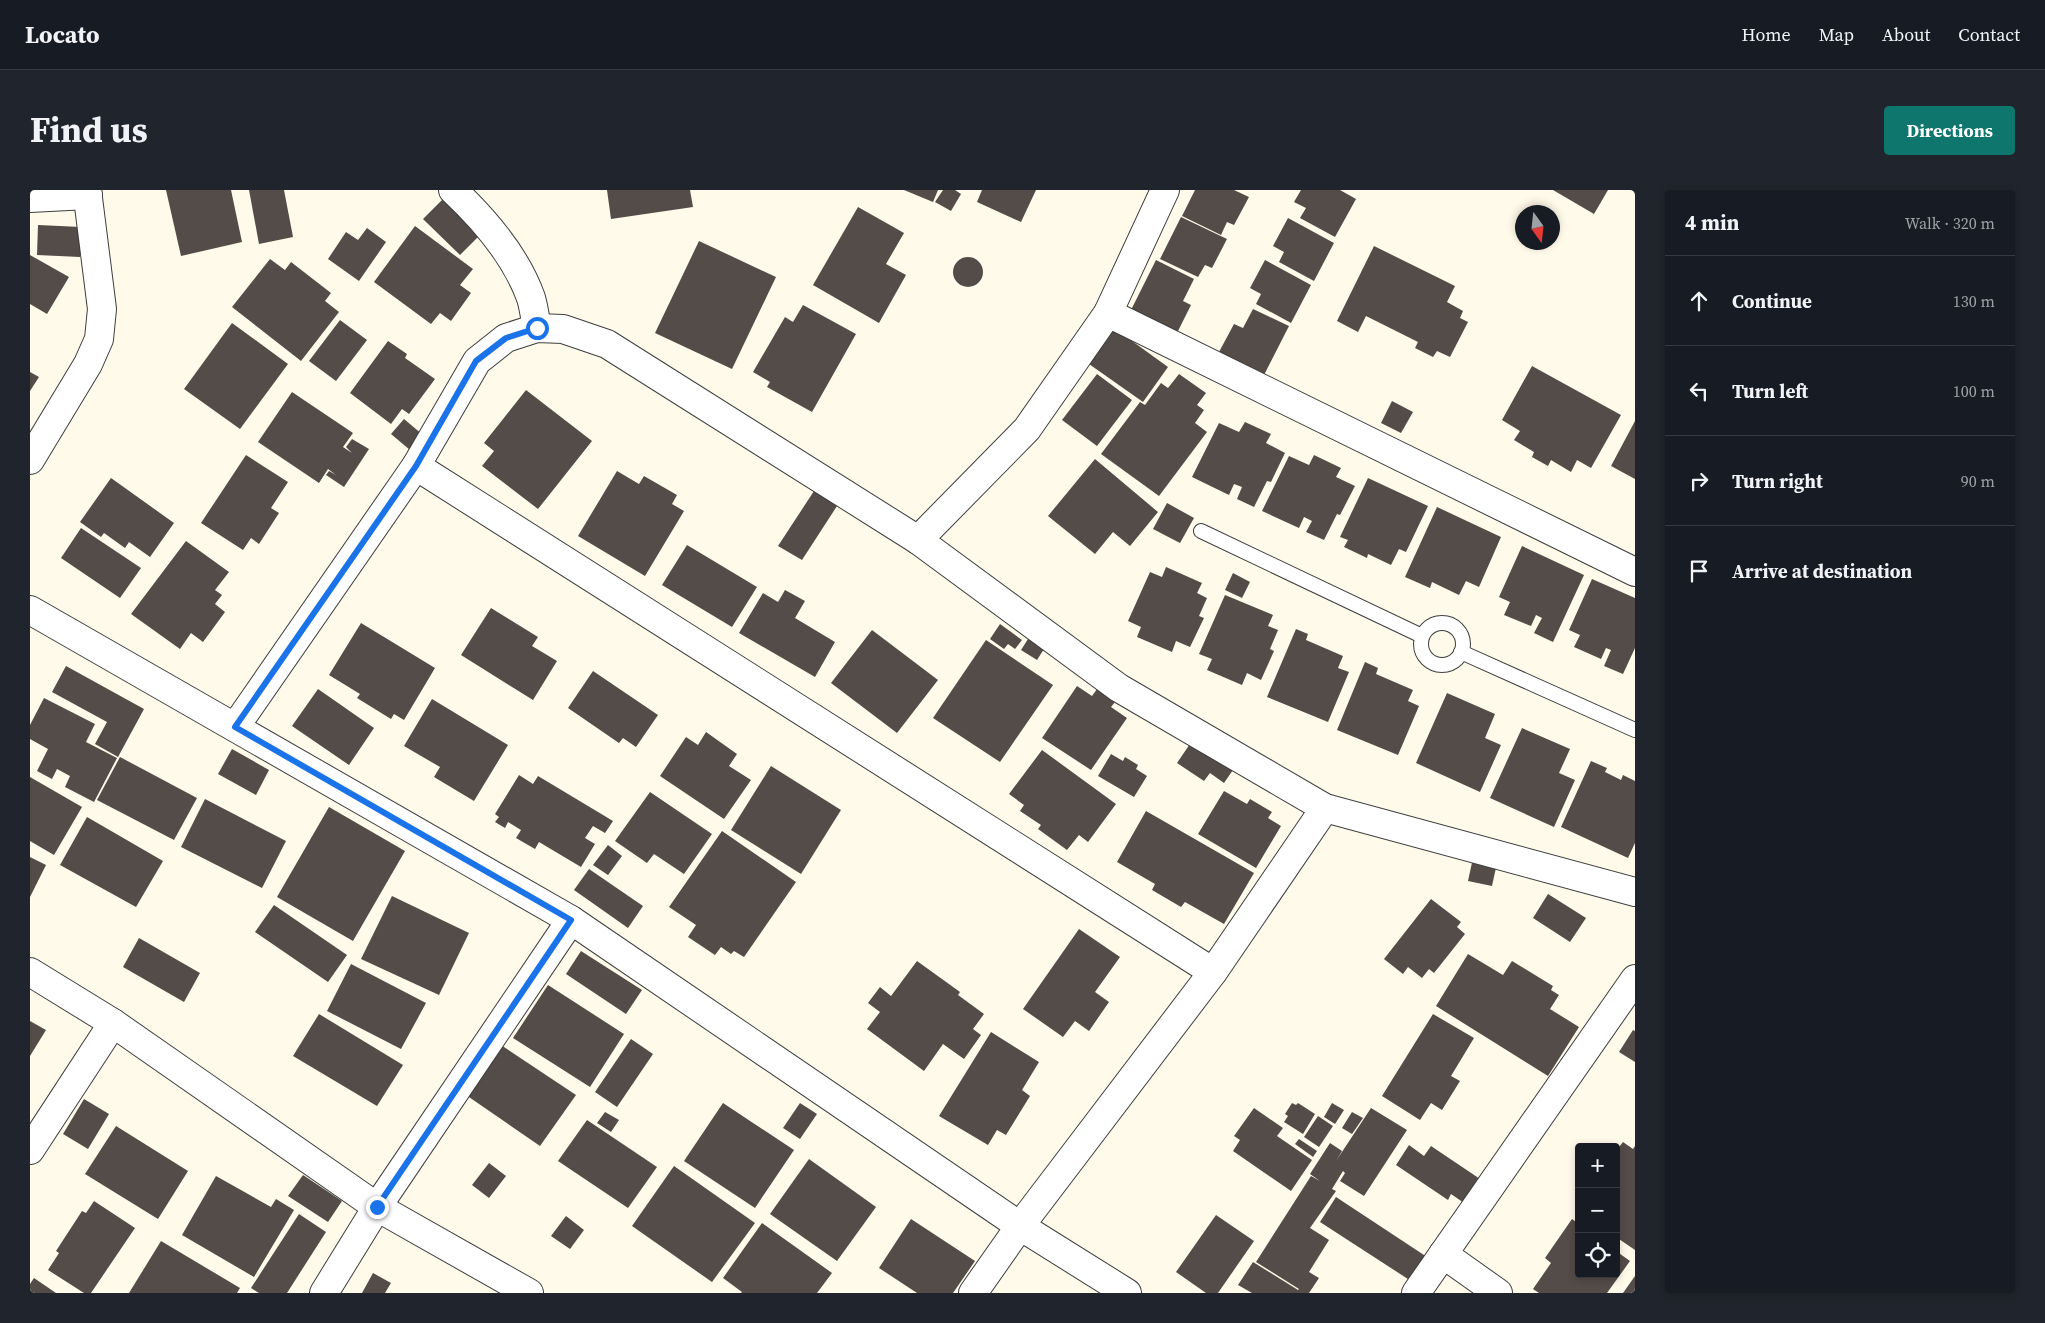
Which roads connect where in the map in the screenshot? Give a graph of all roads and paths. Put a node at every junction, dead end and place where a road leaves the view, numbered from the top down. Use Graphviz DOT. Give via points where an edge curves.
graph roads {
  1 [pos="453,190"];
  2 [pos="1166,190"];
  3 [pos="88,192"];
  4 [pos="30,198"];
  5 [pos="1108,313"];
  6 [pos="537,328"];
  7 [pos="30,460"];
  8 [pos="416,466"];
  9 [pos="1201,531"];
  10 [pos="918,540"];
  11 [pos="1635,572"];
  12 [pos="30,610"];
  13 [pos="1422,636"];
  14 [pos="1462,652"];
  15 [pos="235,727"];
  16 [pos="1635,730"];
  17 [pos="1325,808"];
  18 [pos="1635,892"];
  19 [pos="571,920"];
  20 [pos="30,972"];
  21 [pos="1213,972"];
  22 [pos="1635,979"];
  23 [pos="113,1023"];
  24 [pos="30,1150"];
  25 [pos="377,1207"];
  26 [pos="1020,1226"];
  27 [pos="1443,1254"];
  28 [pos="324,1293"];
  29 [pos="529,1293"];
  30 [pos="973,1293"];
  31 [pos="1127,1293"];
  32 [pos="1416,1293"];
  33 [pos="1498,1293"];
  1 -- 6 [label="street" via="510,255 531,298"];
  2 -- 5 [label="street"];
  3 -- 4 [label="street"];
  3 -- 7 [label="street" via="102,309 98,339 88,364"];
  5 -- 10 [label="street" via="1027,429"];
  5 -- 11 [label="street"];
  6 -- 8 [label="street" via="506,338 476,361"];
  6 -- 10 [label="street" via="562,329 608,344"];
  8 -- 15 [label="street"];
  8 -- 21 [label="street"];
  9 -- 13 [label="lane"];
  10 -- 17 [label="street" via="1119,688"];
  12 -- 15 [label="street"];
  13 -- 14 [label="lane" via="1430,626 1449,625 1462,638"];
  13 -- 14 [label="lane" via="1420,647 1434,664 1445,665"];
  14 -- 16 [label="lane"];
  15 -- 19 [label="street"];
  17 -- 18 [label="street"];
  17 -- 21 [label="street"];
  19 -- 25 [label="street"];
  19 -- 26 [label="street"];
  20 -- 23 [label="street"];
  21 -- 26 [label="street"];
  22 -- 27 [label="street"];
  23 -- 24 [label="street"];
  23 -- 25 [label="street"];
  25 -- 28 [label="street"];
  25 -- 29 [label="street"];
  26 -- 30 [label="street"];
  26 -- 31 [label="street"];
  27 -- 32 [label="street"];
  27 -- 33 [label="street"];
}
